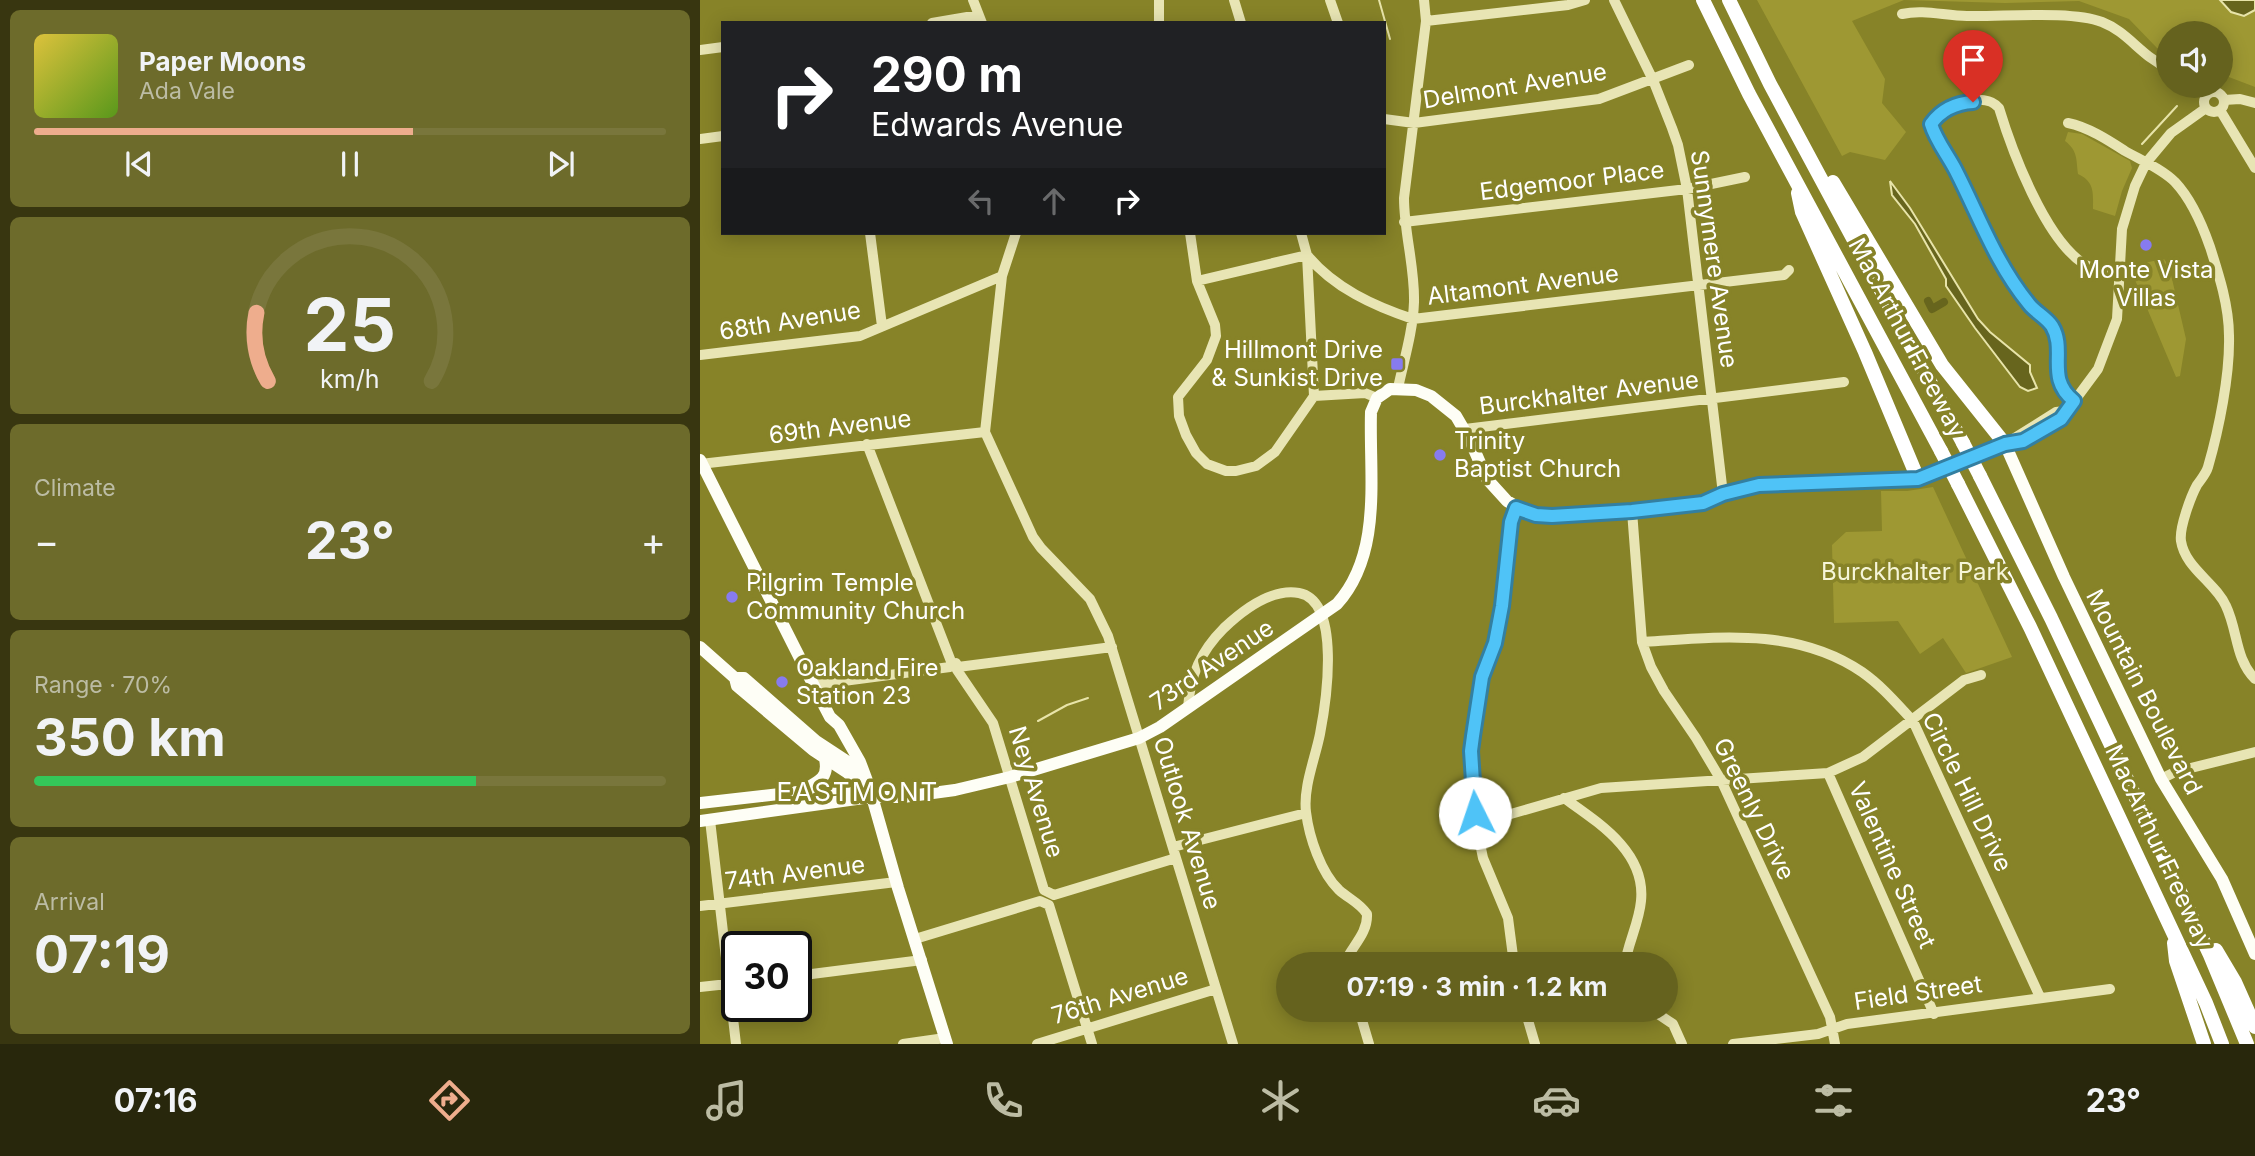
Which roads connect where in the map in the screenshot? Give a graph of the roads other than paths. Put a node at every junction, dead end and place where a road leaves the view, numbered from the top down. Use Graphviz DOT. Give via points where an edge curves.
graph roads {
  1 [pos="973,0"];
  2 [pos="1159,0"];
  3 [pos="1234,0"];
  4 [pos="1330,0"];
  5 [pos="1424,0"];
  6 [pos="1584,0"];
  7 [pos="1614,0"];
  8 [pos="1697,0"];
  9 [pos="1703,0"];
  10 [pos="1729,0"];
  11 [pos="1902,14"];
  12 [pos="980,19"];
  13 [pos="956,21"];
  14 [pos="1159,21"];
  15 [pos="1240,21"];
  16 [pos="1337,21"];
  17 [pos="1426,22"];
  18 [pos="721,47"];
  19 [pos="1726,48"];
  20 [pos="700,50"];
  21 [pos="2156,62"];
  22 [pos="1689,65"];
  23 [pos="1653,80"];
  24 [pos="1770,84"];
  25 [pos="2204,98"];
  26 [pos="2220,98"];
  27 [pos="2255,103"];
  28 [pos="2222,105"];
  29 [pos="2206,108"];
  30 [pos="1386,119"];
  31 [pos="1414,122"];
  32 [pos="2068,123"];
  33 [pos="721,136"];
  34 [pos="700,139"];
  35 [pos="2146,163"];
  36 [pos="2255,168"];
  37 [pos="1745,177"];
  38 [pos="1796,178"];
  39 [pos="1686,189"];
  40 [pos="1404,222"];
  41 [pos="870,235"];
  42 [pos="1015,235"];
  43 [pos="1190,235"];
  44 [pos="1302,235"];
  45 [pos="1307,255"];
  46 [pos="1789,270"];
  47 [pos="2120,271"];
  48 [pos="1002,276"];
  49 [pos="1197,281"];
  50 [pos="1698,285"];
  51 [pos="1413,319"];
  52 [pos="882,326"];
  53 [pos="700,355"];
  54 [pos="1844,382"];
  55 [pos="1398,388"];
  56 [pos="1314,396"];
  57 [pos="1377,398"];
  58 [pos="1712,399"];
  59 [pos="2074,401"];
  60 [pos="1465,429"];
  61 [pos="985,432"];
  62 [pos="867,444"];
  63 [pos="2005,444"];
  64 [pos="701,463"];
  65 [pos="1918,479"];
  66 [pos="1723,494"];
  67 [pos="1516,508"];
  68 [pos="1632,511"];
  69 [pos="1323,614"];
  70 [pos="1642,642"];
  71 [pos="700,647"];
  72 [pos="1112,647"];
  73 [pos="954,667"];
  74 [pos="1981,675"];
  75 [pos="735,678"];
  76 [pos="2255,679"];
  77 [pos="813,685"];
  78 [pos="1188,708"];
  79 [pos="830,717"];
  80 [pos="1913,721"];
  81 [pos="1139,738"];
  82 [pos="816,741"];
  83 [pos="2255,752"];
  84 [pos="825,759"];
  85 [pos="1828,773"];
  86 [pos="865,777"];
  87 [pos="1010,777"];
  88 [pos="2161,779"];
  89 [pos="1721,780"];
  90 [pos="800,792"];
  91 [pos="871,797"];
  92 [pos="1564,798"];
  93 [pos="703,805"];
  94 [pos="1306,813"];
  95 [pos="705,821"];
  96 [pos="1476,824"];
  97 [pos="1173,847"];
  98 [pos="1176,859"];
  99 [pos="896,882"];
  100 [pos="1046,897"];
  101 [pos="719,903"];
  102 [pos="700,906"];
  103 [pos="2193,919"];
  104 [pos="2172,928"];
  105 [pos="724,931"];
  106 [pos="915,939"];
  107 [pos="1350,952"];
  108 [pos="1512,952"];
  109 [pos="1628,952"];
  110 [pos="2255,954"];
  111 [pos="922,960"];
  112 [pos="812,974"];
  113 [pos="721,985"];
  114 [pos="700,988"];
  115 [pos="1216,989"];
  116 [pos="2110,989"];
  117 [pos="2040,997"];
  118 [pos="1934,1014"];
  119 [pos="735,1022"];
  120 [pos="1363,1022"];
  121 [pos="1529,1022"];
  122 [pos="1670,1022"];
  123 [pos="2255,1027"];
  124 [pos="1087,1028"];
  125 [pos="1832,1029"];
  126 [pos="946,1041"];
  127 [pos="736,1044"];
  128 [pos="903,1044"];
  129 [pos="1037,1044"];
  130 [pos="1092,1044"];
  131 [pos="1233,1044"];
  132 [pos="1369,1044"];
  133 [pos="1535,1044"];
  134 [pos="1682,1044"];
  135 [pos="1733,1044"];
  136 [pos="1835,1044"];
  137 [pos="2204,1044"];
  138 [pos="2222,1044"];
  139 [pos="2247,1044"];
  1 -- 12 [label="street"];
  2 -- 14 [label="street"];
  3 -- 15 [label="street"];
  4 -- 16 [label="street"];
  5 -- 17 [label="street"];
  6 -- 17 [label="street"];
  7 -- 23 [label="street, Sunnymere Avenue"];
  8 -- 19 [label="highway"];
  9 -- 19 [label="highway, MacArthur Freeway"];
  10 -- 24 [label="highway, MacArthur Freeway"];
  11 -- 21 [label="street" via="2090,18 2115,29"];
  12 -- 13 [label="street"];
  17 -- 31 [label="street"];
  18 -- 20 [label="street"];
  19 -- 38 [label="highway, MacArthur Freeway"];
  22 -- 23 [label="street, Delmont Avenue"];
  23 -- 31 [label="street, Delmont Avenue" via="1600,99"];
  23 -- 39 [label="street, Sunnymere Avenue" via="1678,145"];
  24 -- 63 [label="highway" via="1931,348"];
  24 -- 103 [label="highway, MacArthur Freeway, bridge" via="1964,443"];
  25 -- 29 [label="street"];
  26 -- 28 [label="street"];
  27 -- 28 [label="street" via="2240,99"];
  28 -- 29 [label="street" via="2213,112"];
  28 -- 36 [label="street"];
  29 -- 35 [label="street" via="2171,133"];
  30 -- 31 [label="street, Delmont Avenue"];
  31 -- 40 [label="street"];
  32 -- 35 [label="street"];
  33 -- 34 [label="street"];
  35 -- 47 [label="street" via="2127,208"];
  35 -- 76 [label="street" via="2173,180 2193,208 2212,254 2225,306 2229,359 2223,394 2207,470 2196,487 2181,542 2226,604 2241,659"];
  37 -- 39 [label="street, Edgemoor Place"];
  38 -- 65 [label="highway" via="1802,212"];
  38 -- 104 [label="highway, MacArthur Freeway, bridge" via="2030,627"];
  39 -- 40 [label="street, Edgemoor Place"];
  39 -- 50 [label="street, Sunnymere Avenue"];
  40 -- 51 [label="street"];
  41 -- 52 [label="street"];
  42 -- 48 [label="street"];
  43 -- 49 [label="street"];
  44 -- 45 [label="street"];
  45 -- 49 [label="street"];
  45 -- 51 [label="street, Altamont Avenue" via="1361,299"];
  45 -- 56 [label="street"];
  46 -- 50 [label="street, Altamont Avenue" via="1784,275"];
  47 -- 59 [label="street" via="2112,336 2098,369"];
  47 -- 59 [label="street" via="2085,265 2057,235 2043,216 1995,102 1959,103 1937,116 1931,124 1933,131 1999,261 2053,328 2060,383"];
  48 -- 52 [label="street, 68th Avenue"];
  48 -- 61 [label="street"];
  49 -- 56 [label="street" via="1216,335 1207,360 1183,388 1177,405 1186,435 1207,464 1226,471 1256,466 1275,452"];
  50 -- 51 [label="street, Altamont Avenue"];
  50 -- 58 [label="street, Sunnymere Avenue"];
  51 -- 55 [label="street"];
  52 -- 53 [label="street, 68th Avenue" via="860,337"];
  54 -- 58 [label="street, Burckhalter Avenue"];
  55 -- 57 [label="main road"];
  55 -- 60 [label="main road" via="1432,396"];
  56 -- 57 [label="street" via="1365,393"];
  57 -- 69 [label="main road, 73rd Avenue" via="1371,412 1370,512 1361,562 1346,593"];
  58 -- 60 [label="street, Burckhalter Avenue"];
  58 -- 66 [label="street, Sunnymere Avenue"];
  59 -- 63 [label="street" via="2065,411"];
  60 -- 67 [label="main road" via="1487,479"];
  61 -- 62 [label="street, 69th Avenue"];
  61 -- 72 [label="street, Outlook Avenue" via="1033,537 1090,599"];
  62 -- 64 [label="street, 69th Avenue"];
  62 -- 73 [label="street, Ney Avenue"];
  63 -- 65 [label="main road"];
  63 -- 88 [label="main road, Mountain Boulevard"];
  64 -- 77 [label="main road"];
  65 -- 66 [label="main road" via="1759,485"];
  66 -- 68 [label="main road" via="1683,507"];
  67 -- 68 [label="main road" via="1552,516"];
  67 -- 96 [label="street" via="1502,606 1482,677 1471,751"];
  68 -- 70 [label="street, Greenly Drive"];
  69 -- 78 [label="main road, 73rd Avenue"];
  69 -- 78 [label="street" via="1311,599 1295,592 1254,603 1225,627 1200,657"];
  69 -- 94 [label="street" via="1326,683"];
  70 -- 80 [label="street, Circle Hill Drive" via="1750,636 1804,645 1863,673"];
  70 -- 89 [label="street, Greenly Drive" via="1664,691"];
  71 -- 75 [label="main road"];
  72 -- 73 [label="street"];
  72 -- 81 [label="street, Outlook Avenue"];
  73 -- 77 [label="street"];
  73 -- 87 [label="street, Ney Avenue" via="993,723"];
  74 -- 80 [label="street" via="1964,680"];
  75 -- 82 [label="main road" via="744,678"];
  75 -- 84 [label="main road" via="737,686"];
  77 -- 79 [label="main road"];
  78 -- 81 [label="main road, 73rd Avenue"];
  79 -- 82 [label="main road" via="830,730"];
  79 -- 86 [label="main road" via="839,725"];
  80 -- 85 [label="street" via="1863,757"];
  80 -- 117 [label="street, Circle Hill Drive"];
  81 -- 87 [label="main road, 73rd Avenue"];
  81 -- 97 [label="street, Outlook Avenue"];
  82 -- 86 [label="main road"];
  83 -- 88 [label="street"];
  84 -- 90 [label="main road" via="824,778"];
  84 -- 91 [label="main road" via="848,773"];
  85 -- 89 [label="street"];
  85 -- 118 [label="street, Valentine Street"];
  86 -- 91 [label="main road"];
  87 -- 91 [label="main road, 73rd Avenue" via="955,790"];
  87 -- 100 [label="street, Ney Avenue"];
  88 -- 110 [label="main road, Mountain Boulevard" via="2222,879"];
  89 -- 92 [label="street" via="1601,788"];
  89 -- 125 [label="street, Greenly Drive"];
  90 -- 91 [label="main road, 73rd Avenue" via="852,789"];
  90 -- 93 [label="main road, 73rd Avenue"];
  91 -- 95 [label="main road, 73rd Avenue"];
  91 -- 99 [label="main road"];
  92 -- 96 [label="street"];
  92 -- 109 [label="street" via="1607,830 1634,861 1642,900"];
  94 -- 97 [label="street"];
  94 -- 107 [label="street" via="1328,875 1367,914 1365,930"];
  95 -- 101 [label="street"];
  96 -- 108 [label="street" via="1483,858 1508,918"];
  97 -- 98 [label="street, Outlook Avenue"];
  98 -- 100 [label="street"];
  98 -- 115 [label="street, Outlook Avenue"];
  99 -- 101 [label="street, 74th Avenue"];
  99 -- 106 [label="main road"];
  100 -- 106 [label="street"];
  100 -- 124 [label="street, Ney Avenue"];
  101 -- 102 [label="street, 74th Avenue"];
  101 -- 105 [label="street"];
  103 -- 123 [label="highway" via="2227,968"];
  103 -- 139 [label="highway, MacArthur Freeway"];
  104 -- 137 [label="highway" via="2176,961"];
  104 -- 138 [label="highway, MacArthur Freeway"];
  106 -- 111 [label="main road"];
  111 -- 112 [label="street"];
  111 -- 126 [label="main road"];
  113 -- 114 [label="street"];
  115 -- 124 [label="street, 76th Avenue"];
  115 -- 131 [label="street, Outlook Avenue"];
  116 -- 117 [label="street, Field Street"];
  117 -- 118 [label="street, Field Street"];
  118 -- 125 [label="street, Field Street"];
  119 -- 127 [label="street"];
  120 -- 132 [label="street"];
  121 -- 133 [label="street"];
  122 -- 134 [label="street"];
  124 -- 129 [label="street, 76th Avenue"];
  124 -- 130 [label="street, Ney Avenue"];
  125 -- 135 [label="street, Field Street"];
  125 -- 136 [label="street, Greenly Drive"];
  126 -- 128 [label="street"];
}
